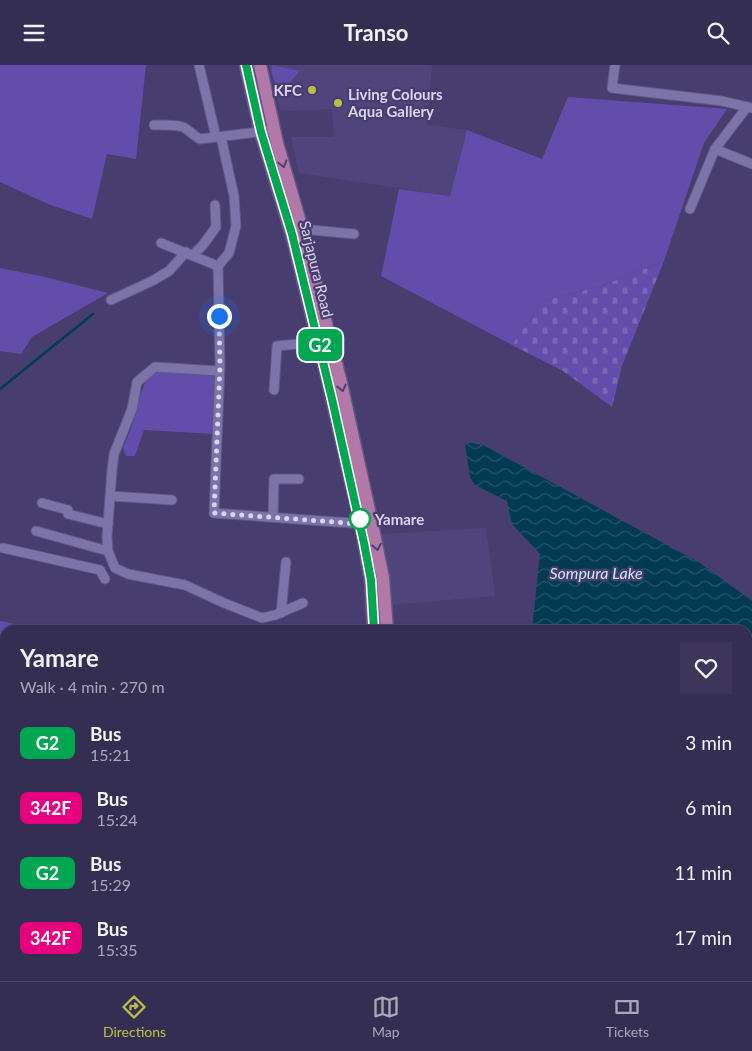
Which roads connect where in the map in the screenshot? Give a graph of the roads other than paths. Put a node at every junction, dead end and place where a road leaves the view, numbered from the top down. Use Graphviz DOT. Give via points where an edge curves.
graph roads {
  1 [pos="199,65"];
  2 [pos="246,65"];
  3 [pos="260,65"];
  4 [pos="615,65"];
  5 [pos="749,108"];
  6 [pos="154,125"];
  7 [pos="274,130"];
  8 [pos="261,132"];
  9 [pos="218,137"];
  10 [pos="715,149"];
  11 [pos="752,164"];
  12 [pos="215,205"];
  13 [pos="690,209"];
  14 [pos="302,229"];
  15 [pos="354,234"];
  16 [pos="161,243"];
  17 [pos="189,254"];
  18 [pos="218,266"];
  19 [pos="111,300"];
  20 [pos="319,342"];
  21 [pos="219,371"];
  22 [pos="274,390"];
  23 [pos="299,479"];
  24 [pos="110,496"];
  25 [pos="172,500"];
  26 [pos="42,503"];
  27 [pos="273,517"];
  28 [pos="367,524"];
  29 [pos="108,525"];
  30 [pos="36,531"];
  31 [pos="3,547"];
  32 [pos="108,551"];
  33 [pos="286,562"];
  34 [pos="105,579"];
  35 [pos="303,603"];
  36 [pos="281,613"];
  37 [pos="374,625"];
  38 [pos="386,625"];
  1 -- 9 [label="street"];
  2 -- 8 [label="main road, Sarjapura Road"];
  3 -- 7 [label="main road, Sarjapura Road"];
  4 -- 5 [label="street" via="612,88 722,101"];
  5 -- 10 [label="street"];
  6 -- 9 [label="street" via="184,128 200,139"];
  7 -- 8 [label="street"];
  7 -- 14 [label="main road, Sarjapura Road, one-way"];
  8 -- 9 [label="street"];
  8 -- 20 [label="main road, Sarjapura Road" via="292,234"];
  9 -- 18 [label="street" via="234,195 236,226 229,253"];
  10 -- 11 [label="street"];
  10 -- 13 [label="street"];
  12 -- 17 [label="street" via="216,227 203,245"];
  14 -- 15 [label="street"];
  14 -- 28 [label="main road, Sarjapura Road, one-way" via="341,383"];
  16 -- 17 [label="street"];
  17 -- 18 [label="street"];
  17 -- 19 [label="street" via="169,271"];
  18 -- 21 [label="street"];
  20 -- 22 [label="street" via="277,346"];
  20 -- 28 [label="main road, Sarjapura Road"];
  21 -- 24 [label="street" via="155,367 136,382 132,409 114,454"];
  21 -- 27 [label="street" via="214,513"];
  23 -- 27 [label="street" via="274,479"];
  24 -- 25 [label="street"];
  24 -- 29 [label="street"];
  26 -- 29 [label="street"];
  27 -- 28 [label="street"];
  28 -- 37 [label="main road, Sarjapura Road"];
  28 -- 38 [label="main road, Sarjapura Road, one-way" via="383,578"];
  29 -- 32 [label="street"];
  30 -- 32 [label="street"];
  31 -- 34 [label="street" via="100,570"];
  32 -- 36 [label="street" via="116,568 128,574 185,585 262,618"];
  33 -- 36 [label="street"];
  35 -- 36 [label="street"];
}
